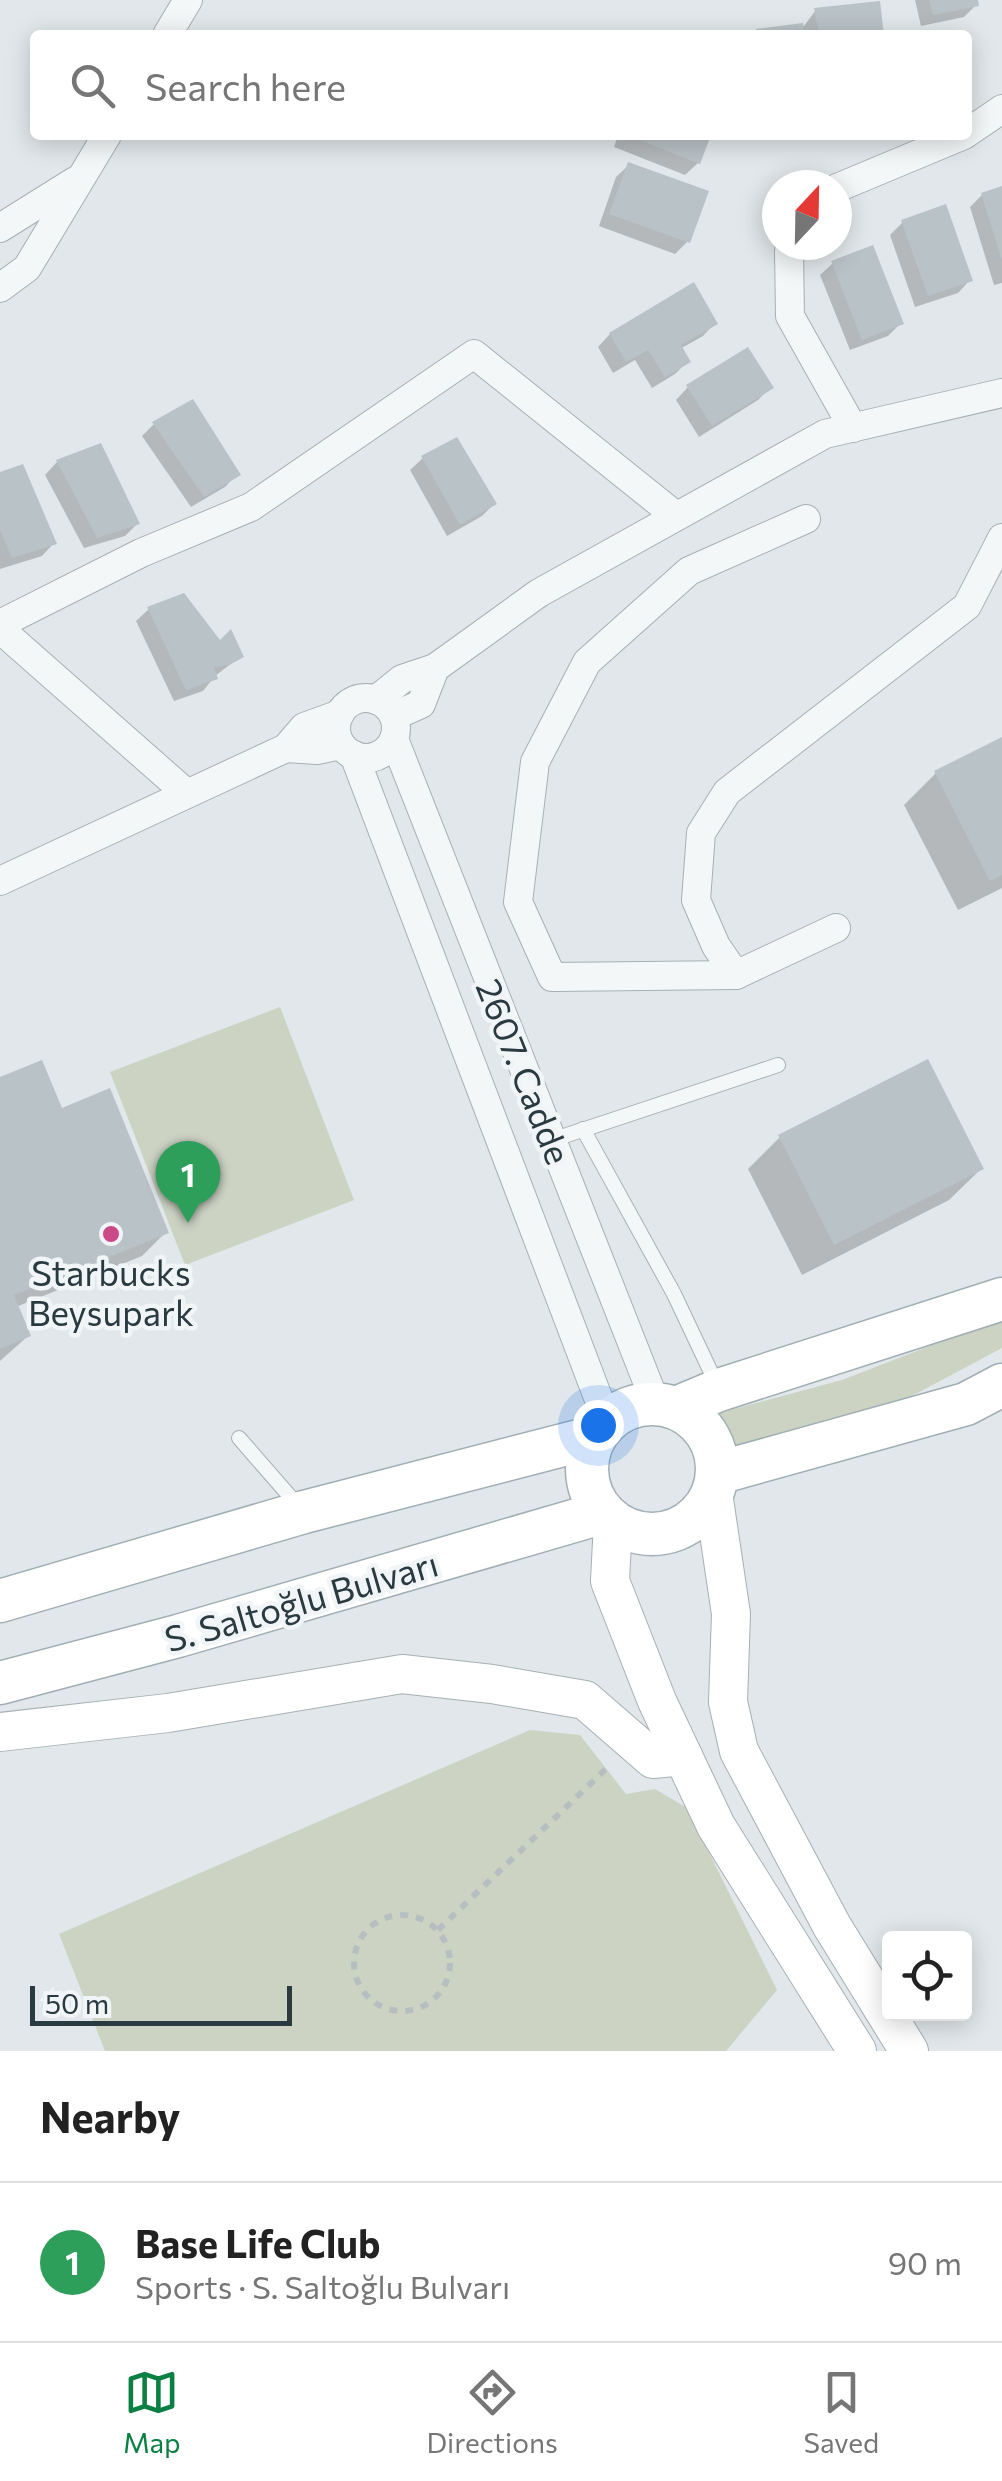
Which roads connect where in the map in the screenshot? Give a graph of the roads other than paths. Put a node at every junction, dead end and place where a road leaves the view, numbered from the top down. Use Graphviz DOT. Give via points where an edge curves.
graph roads {
  1 [pos="188,0"];
  2 [pos="170,30"];
  3 [pos="1002,109"];
  4 [pos="972,129"];
  5 [pos="104,140"];
  6 [pos="951,140"];
  7 [pos="82,176"];
  8 [pos="852,182"];
  9 [pos="0,228"];
  10 [pos="790,260"];
  11 [pos="0,288"];
  12 [pos="1002,393"];
  13 [pos="853,428"];
  14 [pos="676,516"];
  15 [pos="806,519"];
  16 [pos="1002,538"];
  17 [pos="0,626"];
  18 [pos="340,714"];
  19 [pos="388,718"];
  20 [pos="286,748"];
  21 [pos="348,750"];
  22 [pos="185,792"];
  23 [pos="0,881"];
  24 [pos="836,928"];
  25 [pos="736,975"];
  26 [pos="778,1065"];
  27 [pos="583,1129"];
  28 [pos="552,1140"];
  29 [pos="507,1158"];
  30 [pos="1002,1299"];
  31 [pos="1002,1386"];
  32 [pos="720,1390"];
  33 [pos="666,1406"];
  34 [pos="601,1429"];
  35 [pos="238,1438"];
  36 [pos="716,1483"];
  37 [pos="304,1512"];
  38 [pos="607,1517"];
  39 [pos="0,1600"];
  40 [pos="0,1683"];
  41 [pos="0,1732"];
  42 [pos="683,1756"];
  43 [pos="857,2051"];
  44 [pos="909,2051"];
  1 -- 2 [label="street"];
  3 -- 4 [label="street"];
  5 -- 7 [label="street"];
  6 -- 8 [label="street"];
  7 -- 9 [label="street"];
  7 -- 11 [label="street" via="27,268"];
  10 -- 13 [label="street" via="790,316"];
  12 -- 13 [label="street"];
  13 -- 14 [label="street" via="826,434"];
  14 -- 17 [label="street" via="474,354 251,507 142,553"];
  14 -- 19 [label="street" via="539,593 435,668 421,704"];
  15 -- 25 [label="street" via="689,571 587,662 535,762 518,902 552,977"];
  16 -- 25 [label="street" via="968,606 727,792 700,833 696,900"];
  17 -- 22 [label="street"];
  18 -- 19 [label="street" via="368,698"];
  18 -- 20 [label="street" via="304,728"];
  18 -- 21 [label="street" via="336,730"];
  19 -- 21 [label="street" via="390,747 373,757"];
  19 -- 28 [label="street, 2607. Cadde"];
  20 -- 21 [label="street"];
  20 -- 22 [label="street"];
  21 -- 29 [label="street, 2607. Cadde"];
  22 -- 23 [label="street"];
  24 -- 25 [label="street"];
  26 -- 27 [label="lane"];
  27 -- 28 [label="lane"];
  27 -- 32 [label="lane"];
  28 -- 29 [label="street"];
  28 -- 33 [label="street, 2607. Cadde"];
  29 -- 34 [label="street, 2607. Cadde"];
  30 -- 32 [label="main road"];
  31 -- 36 [label="main road, S. Saltoğlu Bulvarı" via="966,1404"];
  32 -- 33 [label="main road"];
  33 -- 34 [label="main road" via="638,1404"];
  33 -- 36 [label="main road" via="694,1418 708,1433"];
  34 -- 37 [label="main road"];
  34 -- 38 [label="main road" via="586,1477"];
  35 -- 37 [label="lane"];
  36 -- 38 [label="main road, S. Saltoğlu Bulvarı" via="701,1512 664,1533 642,1533"];
  36 -- 44 [label="street" via="731,1614 728,1702 738,1751"];
  37 -- 39 [label="main road"];
  38 -- 40 [label="main road, S. Saltoğlu Bulvarı"];
  38 -- 42 [label="street" via="610,1580"];
  41 -- 42 [label="street" via="168,1713 402,1674 584,1700 654,1759"];
  42 -- 43 [label="street" via="716,1826"];
}
